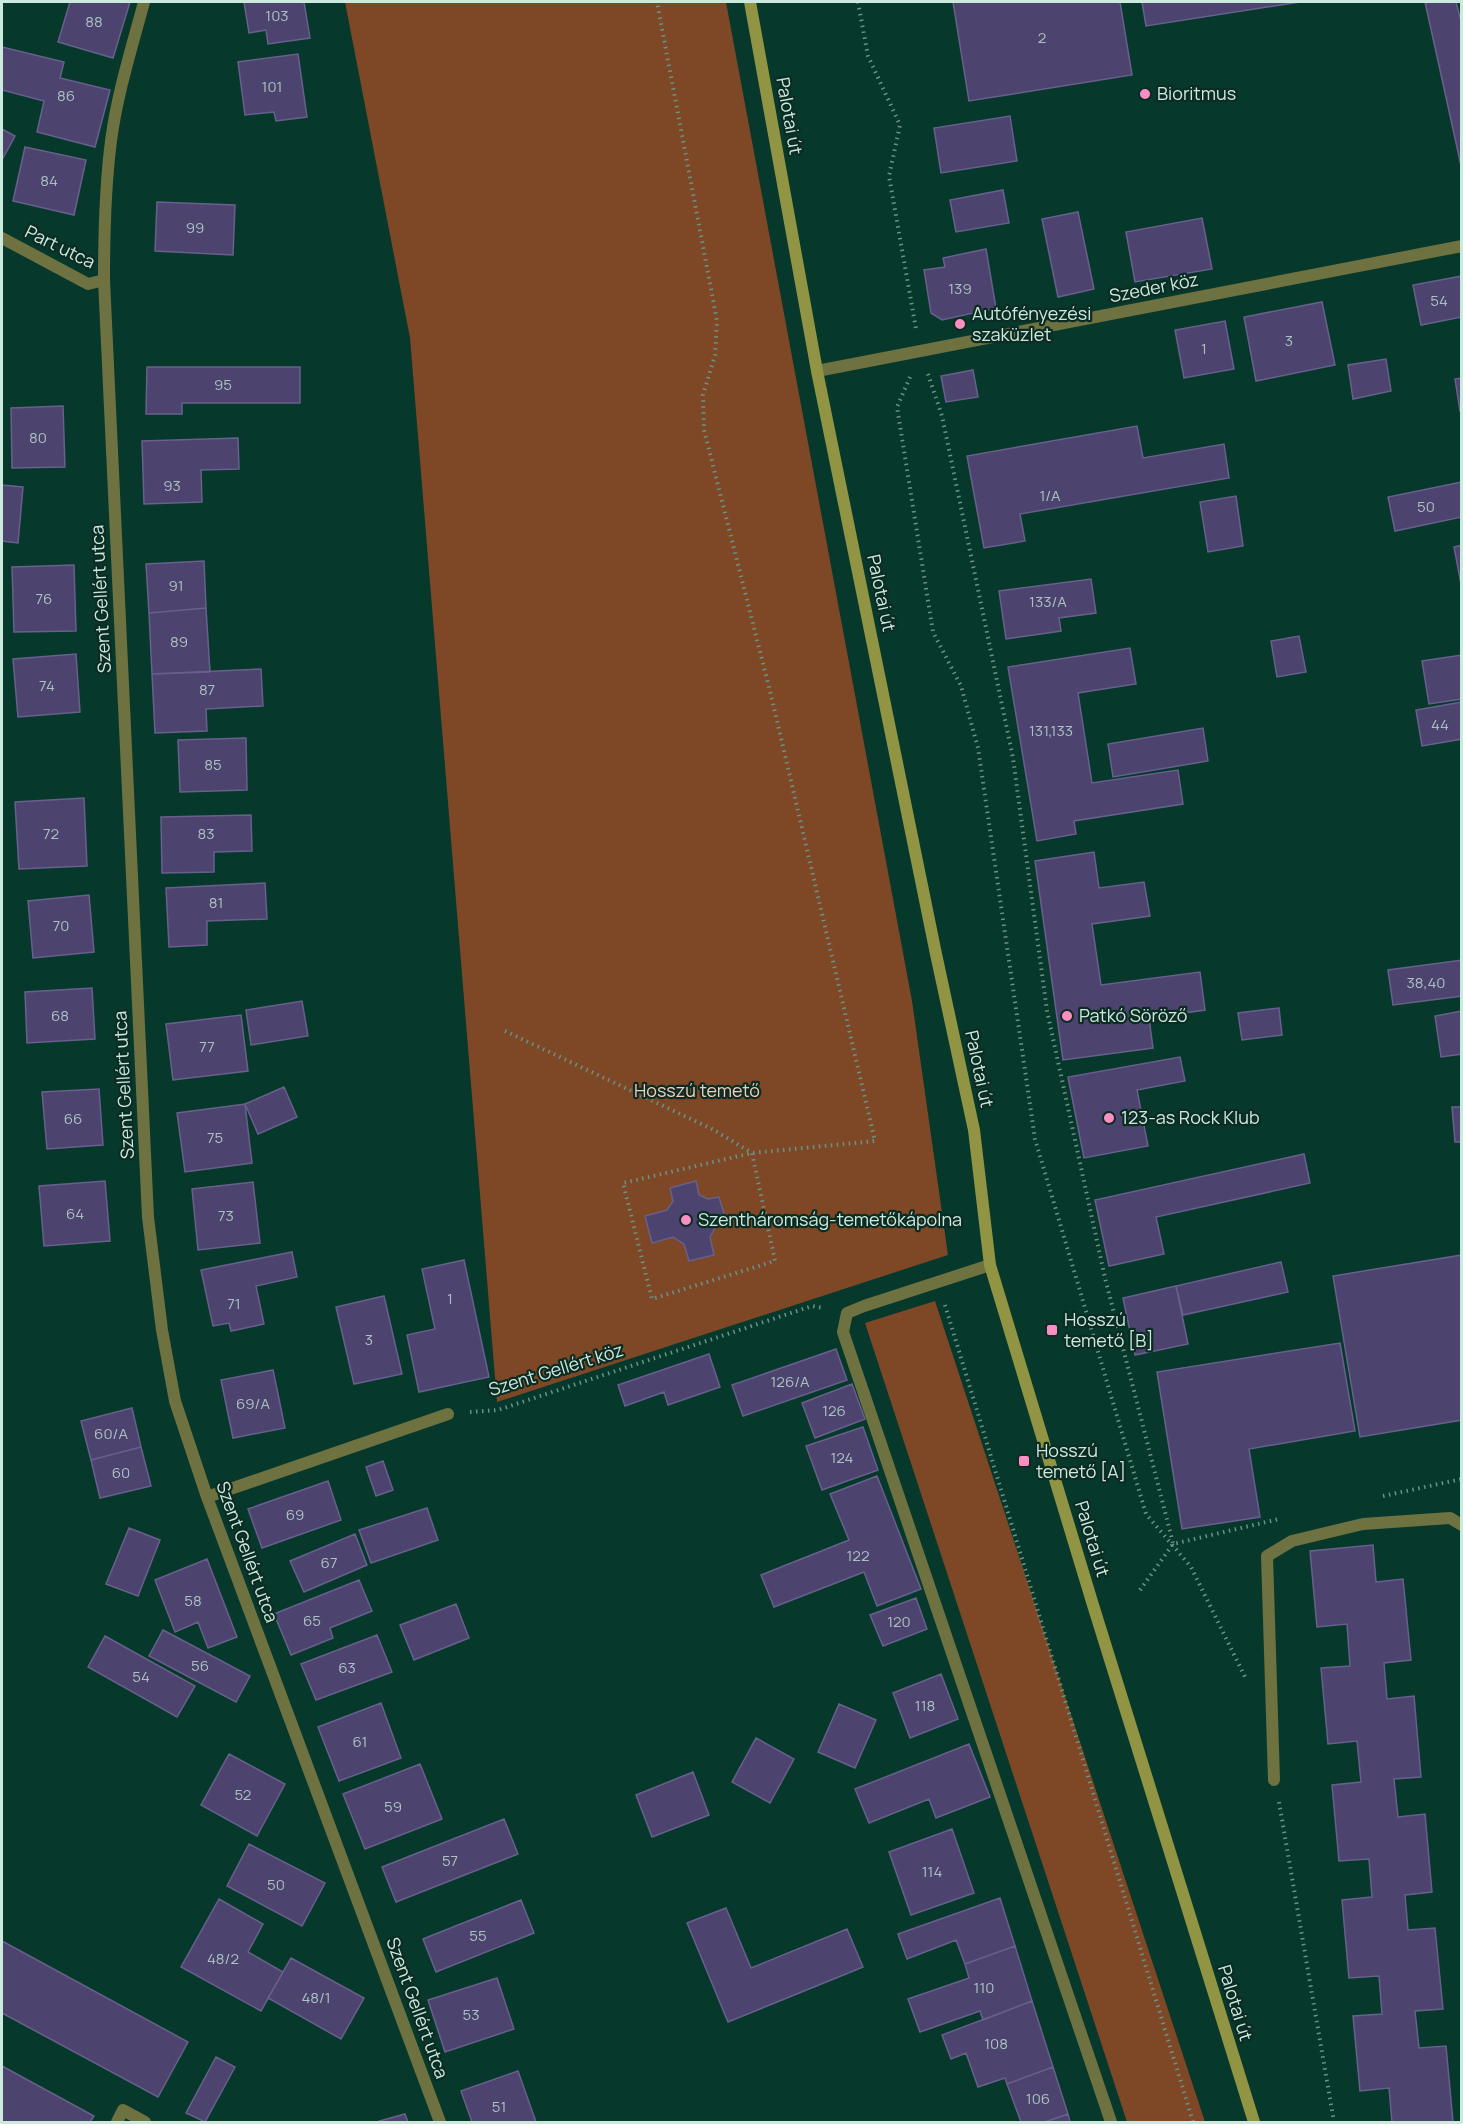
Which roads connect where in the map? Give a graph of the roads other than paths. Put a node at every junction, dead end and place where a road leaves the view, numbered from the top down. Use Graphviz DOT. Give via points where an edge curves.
graph roads {
  1 [pos="144,2"];
  2 [pos="750,2"];
  3 [pos="2,238"];
  4 [pos="1461,246"];
  5 [pos="104,280"];
  6 [pos="817,371"];
  7 [pos="990,1265"];
  8 [pos="448,1414"];
  9 [pos="207,1497"];
  10 [pos="1461,1525"];
  11 [pos="1274,1780"];
  12 [pos="117,2122"];
  13 [pos="145,2122"];
  14 [pos="440,2122"];
  15 [pos="1111,2122"];
  16 [pos="1254,2122"];
  1 -- 5 [label="street, Szent Gellért utca" via="111,140"];
  2 -- 6 [label="main road, Palotai út"];
  3 -- 5 [label="street, Part utca" via="88,284"];
  4 -- 6 [label="street, Szeder köz"];
  5 -- 9 [label="street, Szent Gellért utca" via="148,1216 162,1330 176,1401"];
  6 -- 7 [label="main road, Palotai út" via="974,1130"];
  7 -- 15 [label="street" via="847,1313 843,1332"];
  7 -- 16 [label="main road, Palotai út"];
  8 -- 9 [label="street"];
  9 -- 14 [label="street, Szent Gellért utca"];
  10 -- 11 [label="street" via="1450,1518 1363,1524 1292,1541 1267,1556"];
  12 -- 13 [label="street" via="123,2110"];
}
